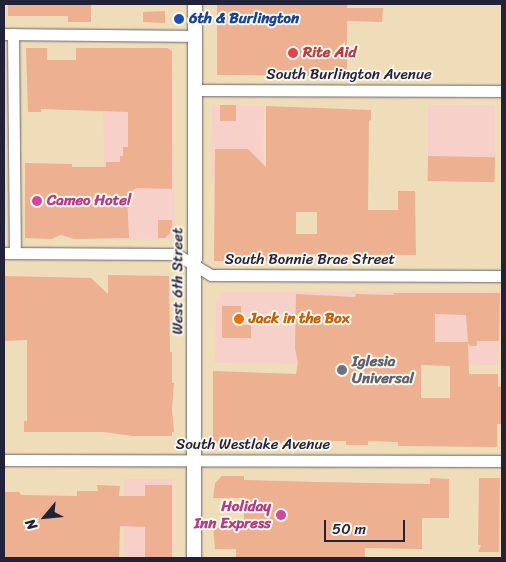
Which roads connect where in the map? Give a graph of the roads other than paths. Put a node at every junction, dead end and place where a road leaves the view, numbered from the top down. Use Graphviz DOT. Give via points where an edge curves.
graph roads {
  1 [pos="195,4"];
  2 [pos="8,34"];
  3 [pos="195,36"];
  4 [pos="195,90"];
  5 [pos="502,91"];
  6 [pos="9,253"];
  7 [pos="194,265"];
  8 [pos="502,276"];
  9 [pos="4,460"];
  10 [pos="194,460"];
  11 [pos="502,461"];
  12 [pos="194,558"];
  1 -- 3 [label="main road, West 6th Street"];
  2 -- 3 [label="street"];
  2 -- 6 [label="street"];
  3 -- 4 [label="main road, West 6th Street"];
  4 -- 5 [label="street, South Burlington Avenue"];
  4 -- 7 [label="main road, West 6th Street"];
  6 -- 7 [label="street, South Bonnie Brae Street" via="176,254"];
  7 -- 8 [label="street, South Bonnie Brae Street" via="211,275"];
  7 -- 10 [label="main road, West 6th Street"];
  9 -- 10 [label="street, South Westlake Avenue"];
  10 -- 11 [label="street, South Westlake Avenue"];
  10 -- 12 [label="main road, West 6th Street"];
}
